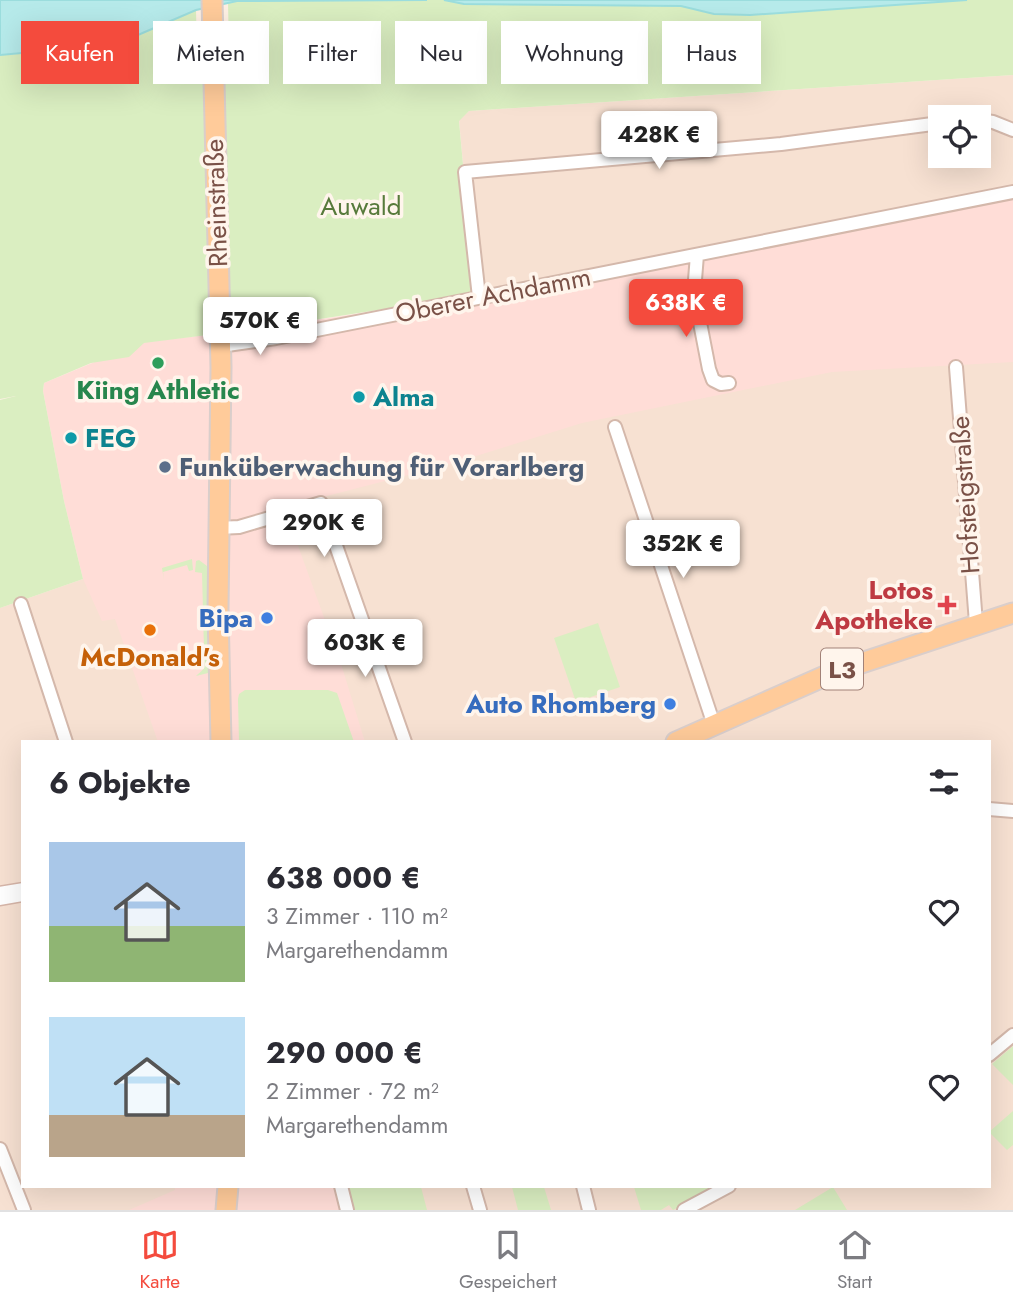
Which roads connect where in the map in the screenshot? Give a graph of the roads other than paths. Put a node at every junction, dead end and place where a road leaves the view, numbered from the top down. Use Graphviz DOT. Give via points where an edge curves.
graph roads {
  1 [pos="212,0"];
  2 [pos="991,122"];
  3 [pos="928,125"];
  4 [pos="1013,130"];
  5 [pos="1013,191"];
  6 [pos="697,255"];
  7 [pos="479,297"];
  8 [pos="220,346"];
  9 [pos="956,367"];
  10 [pos="729,383"];
  11 [pos="615,427"];
  12 [pos="218,528"];
  13 [pos="21,604"];
  14 [pos="1013,612"];
  15 [pos="976,624"];
  16 [pos="713,725"];
  17 [pos="65,740"];
  18 [pos="221,740"];
  19 [pos="404,740"];
  20 [pos="681,740"];
  21 [pos="991,808"];
  22 [pos="1013,811"];
  23 [pos="21,892"];
  24 [pos="0,896"];
  25 [pos="1013,1035"];
  26 [pos="991,1053"];
  27 [pos="0,1149"];
  28 [pos="228,1188"];
  29 [pos="342,1188"];
  30 [pos="474,1188"];
  31 [pos="584,1188"];
  32 [pos="725,1188"];
  33 [pos="24,1210"];
  34 [pos="226,1210"];
  35 [pos="347,1210"];
  36 [pos="480,1210"];
  37 [pos="589,1210"];
  38 [pos="684,1210"];
  1 -- 8 [label="main road, Rheinstraße"];
  2 -- 4 [label="street"];
  3 -- 7 [label="street" via="780,144 465,172"];
  5 -- 6 [label="street, Oberer Achdamm"];
  6 -- 7 [label="street, Oberer Achdamm"];
  6 -- 10 [label="street" via="694,292 709,369 713,380"];
  7 -- 8 [label="street, Oberer Achdamm"];
  8 -- 12 [label="main road, Rheinstraße"];
  9 -- 15 [label="street, Hofsteigstraße"];
  11 -- 16 [label="street"];
  12 -- 18 [label="main road, Rheinstraße"];
  12 -- 19 [label="street" via="239,527 321,503"];
  13 -- 17 [label="street"];
  14 -- 15 [label="main road, L3"];
  15 -- 16 [label="main road, L3" via="834,672"];
  16 -- 20 [label="main road, L3"];
  21 -- 22 [label="street"];
  23 -- 24 [label="main road"];
  25 -- 26 [label="street"];
  27 -- 33 [label="street"];
  28 -- 34 [label="main road"];
  29 -- 35 [label="street"];
  30 -- 36 [label="street"];
  31 -- 37 [label="street"];
  32 -- 38 [label="street"];
}
